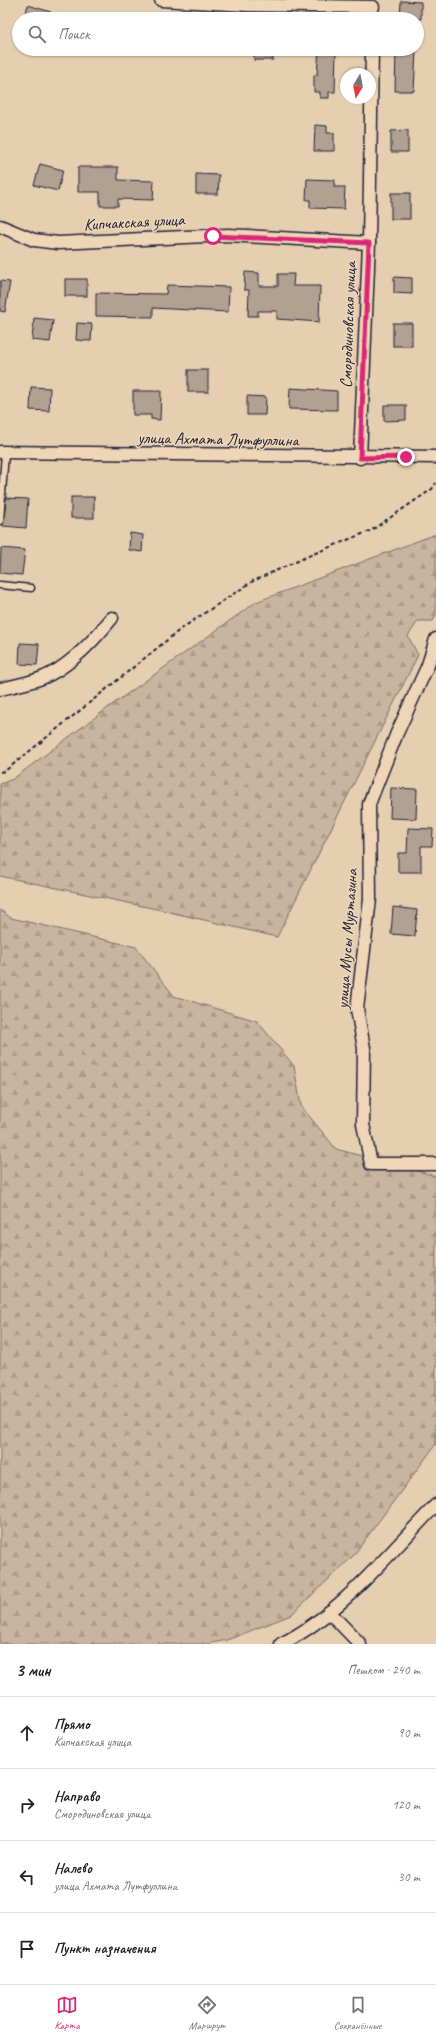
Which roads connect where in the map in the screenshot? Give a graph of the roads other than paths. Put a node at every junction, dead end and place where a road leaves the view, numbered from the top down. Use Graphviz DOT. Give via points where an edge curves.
graph roads {
  1 [pos="161,0"];
  2 [pos="373,3"];
  3 [pos="372,56"];
  4 [pos="0,226"];
  5 [pos="369,243"];
  6 [pos="2,452"];
  7 [pos="436,457"];
  8 [pos="360,458"];
  9 [pos="0,520"];
  10 [pos="0,585"];
  11 [pos="31,588"];
  12 [pos="112,618"];
  13 [pos="436,639"];
  14 [pos="0,689"];
  15 [pos="436,1164"];
  16 [pos="436,1505"];
  17 [pos="329,1612"];
  18 [pos="281,1644"];
  19 [pos="360,1644"];
  1 -- 2 [label="street" via="248,5"];
  3 -- 5 [label="street, Смородиновская улица"];
  4 -- 5 [label="street, Кипчакская улица" via="34,240 58,243 228,235"];
  5 -- 8 [label="street, Смородиновская улица"];
  6 -- 8 [label="street, улица Ахмата Лутфуллина"];
  6 -- 9 [label="lane"];
  7 -- 8 [label="street, улица Ахмата Лутфуллина"];
  10 -- 11 [label="lane"];
  12 -- 14 [label="street" via="98,635 62,667 42,678"];
  13 -- 15 [label="street, улица Мусы Муртазина" via="428,665 369,804 370,899 357,1009 364,1048 363,1124 371,1164"];
  16 -- 17 [label="street" via="346,1598"];
  17 -- 18 [label="street"];
  17 -- 19 [label="street"];
}
